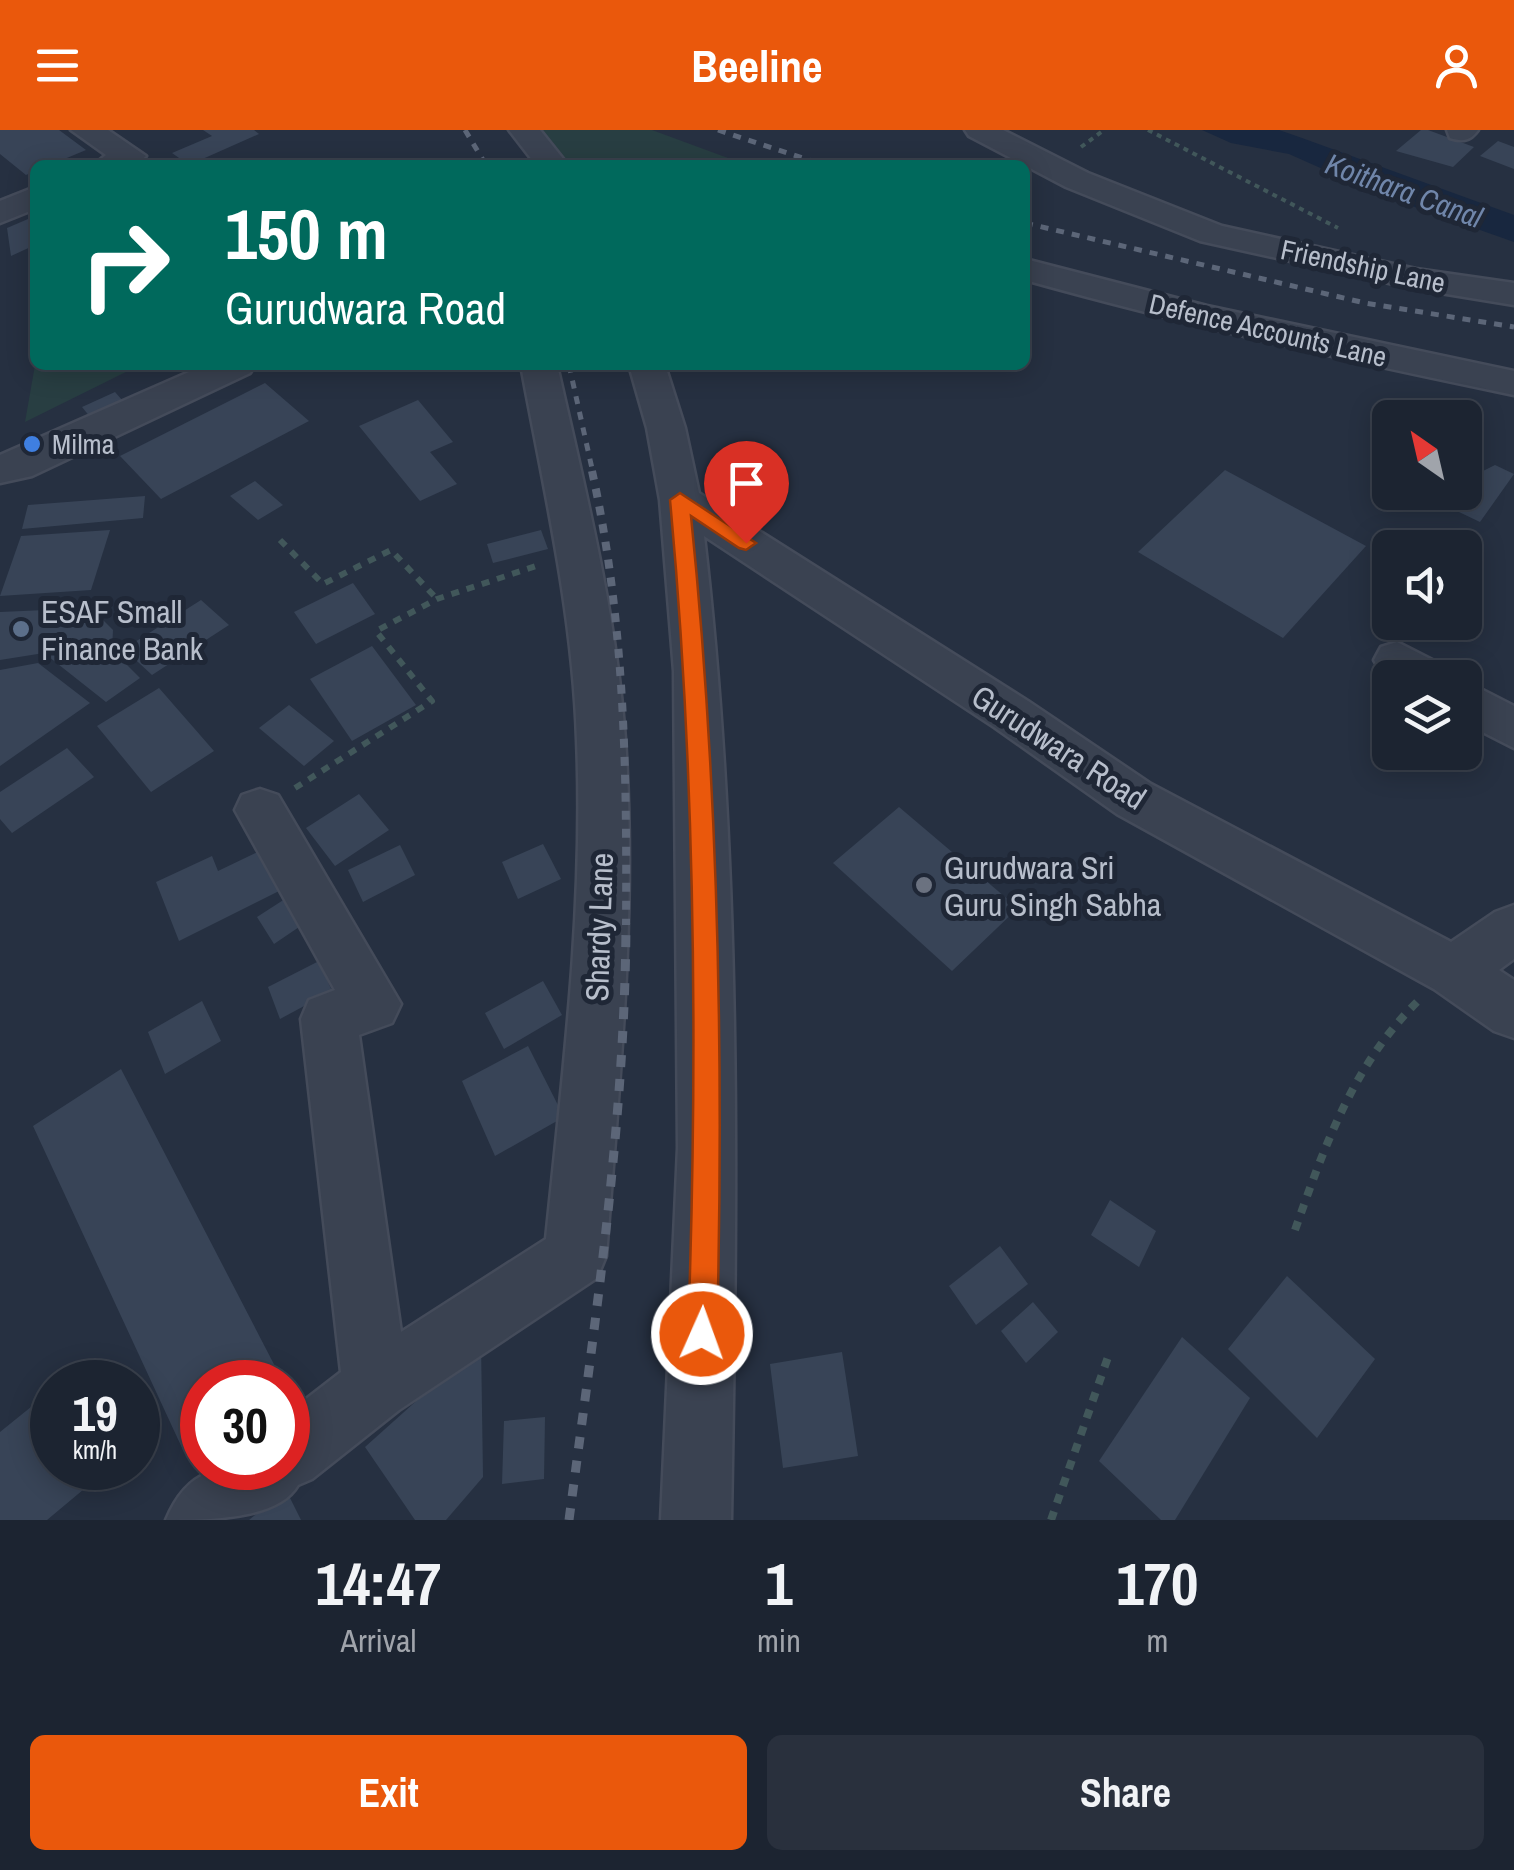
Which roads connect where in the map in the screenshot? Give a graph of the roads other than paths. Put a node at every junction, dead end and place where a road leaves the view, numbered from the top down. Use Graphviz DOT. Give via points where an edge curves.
graph roads {
  1 [pos="86,130"];
  2 [pos="524,130"];
  3 [pos="980,130"];
  4 [pos="121,160"];
  5 [pos="548,160"];
  6 [pos="30,199"];
  7 [pos="0,212"];
  8 [pos="1030,270"];
  9 [pos="1514,294"];
  10 [pos="226,370"];
  11 [pos="540,370"];
  12 [pos="649,370"];
  13 [pos="1514,383"];
  14 [pos="0,469"];
  15 [pos="680,500"];
  16 [pos="1482,710"];
  17 [pos="1514,729"];
  18 [pos="260,810"];
  19 [pos="1514,928"];
  20 [pos="1453,971"];
  21 [pos="1514,1012"];
  22 [pos="376,1387"];
  23 [pos="310,1438"];
  24 [pos="241,1490"];
  25 [pos="202,1520"];
  26 [pos="696,1520"];
  1 -- 4 [label="street" via="130,156"];
  2 -- 5 [label="street"];
  3 -- 9 [label="street, Friendship Lane" via="1077,180 1212,234"];
  6 -- 7 [label="street"];
  8 -- 13 [label="street, Defence Accounts Lane" via="1294,338"];
  10 -- 14 [label="street"];
  11 -- 22 [label="street, Shardy Lane" via="595,665 604,813 598,988 575,1256"];
  12 -- 15 [label="street" via="672,427"];
  15 -- 20 [label="street, Gurudwara Road" via="1134,799"];
  15 -- 26 [label="street" via="696,670 708,1129"];
  16 -- 17 [label="street"];
  18 -- 22 [label="street" via="373,1004 329,1020"];
  19 -- 20 [label="street"];
  20 -- 21 [label="street, Gurudwara Road"];
  22 -- 23 [label="street, Shardy Lane"];
  24 -- 25 [label="street"];
}
